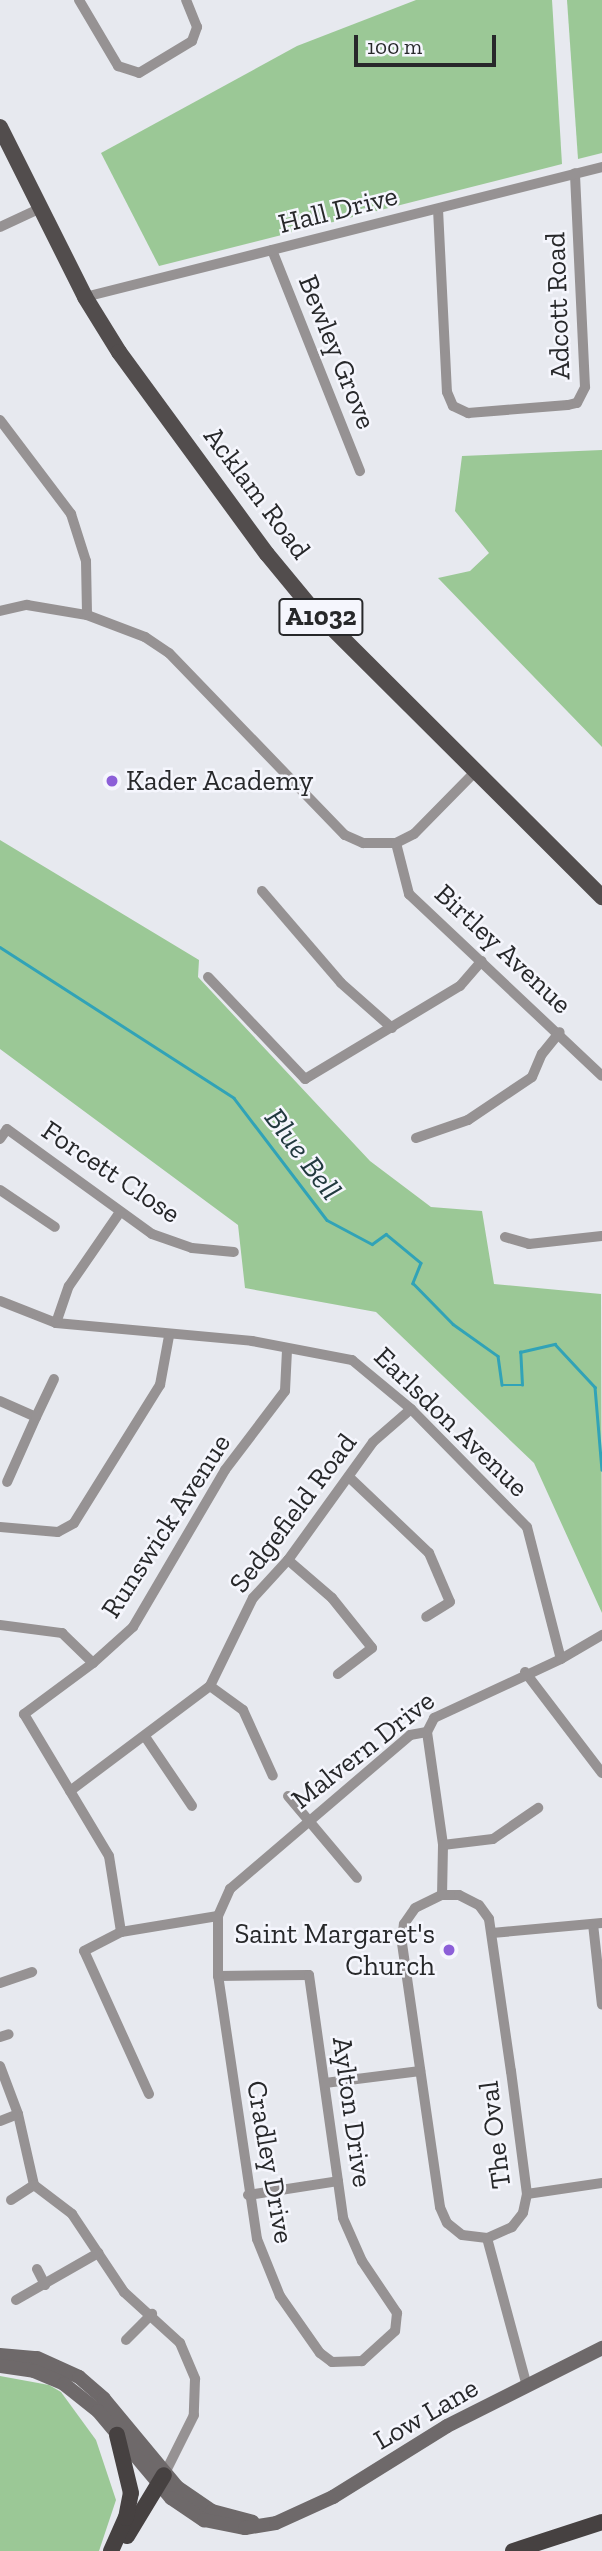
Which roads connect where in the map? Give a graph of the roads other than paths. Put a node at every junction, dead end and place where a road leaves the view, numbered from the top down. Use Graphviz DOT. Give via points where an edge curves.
graph roads {
  1 [pos="79,0"];
  2 [pos="186,0"];
  3 [pos="0,127"];
  4 [pos="602,167"];
  5 [pos="575,173"];
  6 [pos="41,208"];
  7 [pos="438,209"];
  8 [pos="0,227"];
  9 [pos="272,250"];
  10 [pos="85,297"];
  11 [pos="0,420"];
  12 [pos="360,471"];
  13 [pos="2,606"];
  14 [pos="87,615"];
  15 [pos="476,771"];
  16 [pos="396,843"];
  17 [pos="262,891"];
  18 [pos="602,897"];
  19 [pos="482,961"];
  20 [pos="208,976"];
  21 [pos="392,1028"];
  22 [pos="560,1032"];
  23 [pos="601,1072"];
  24 [pos="416,1138"];
  25 [pos="0,1139"];
  26 [pos="0,1189"];
  27 [pos="120,1212"];
  28 [pos="55,1227"];
  29 [pos="602,1236"];
  30 [pos="505,1237"];
  31 [pos="234,1252"];
  32 [pos="0,1301"];
  33 [pos="56,1323"];
  34 [pos="170,1336"];
  35 [pos="286,1350"];
  36 [pos="54,1379"];
  37 [pos="0,1401"];
  38 [pos="411,1409"];
  39 [pos="36,1417"];
  40 [pos="350,1478"];
  41 [pos="7,1482"];
  42 [pos="0,1527"];
  43 [pos="288,1560"];
  44 [pos="426,1617"];
  45 [pos="0,1625"];
  46 [pos="602,1635"];
  47 [pos="561,1659"];
  48 [pos="93,1663"];
  49 [pos="525,1672"];
  50 [pos="338,1674"];
  51 [pos="210,1686"];
  52 [pos="427,1732"];
  53 [pos="146,1738"];
  54 [pos="602,1773"];
  55 [pos="273,1776"];
  56 [pos="69,1791"];
  57 [pos="288,1796"];
  58 [pos="192,1807"];
  59 [pos="538,1808"];
  60 [pos="308,1821"];
  61 [pos="443,1845"];
  62 [pos="357,1878"];
  63 [pos="442,1895"];
  64 [pos="218,1916"];
  65 [pos="597,1923"];
  66 [pos="121,1932"];
  67 [pos="492,1933"];
  68 [pos="32,1972"];
  69 [pos="218,1976"];
  70 [pos="0,1983"];
  71 [pos="602,2005"];
  72 [pos="0,2066"];
  73 [pos="420,2071"];
  74 [pos="325,2084"];
  75 [pos="149,2094"];
  76 [pos="18,2114"];
  77 [pos="0,2121"];
  78 [pos="338,2181"];
  79 [pos="602,2183"];
  80 [pos="34,2185"];
  81 [pos="527,2194"];
  82 [pos="248,2195"];
  83 [pos="11,2200"];
  84 [pos="487,2238"];
  85 [pos="98,2253"];
  86 [pos="37,2269"];
  87 [pos="45,2285"];
  88 [pos="16,2300"];
  89 [pos="152,2314"];
  90 [pos="395,2331"];
  91 [pos="126,2340"];
  92 [pos="602,2348"];
  93 [pos="0,2354"];
  94 [pos="0,2366"];
  95 [pos="527,2386"];
  96 [pos="117,2435"];
  97 [pos="161,2481"];
  98 [pos="602,2522"];
  99 [pos="111,2551"];
  100 [pos="118,2551"];
  101 [pos="513,2551"];
  1 -- 2 [label="street" via="118,66 139,73 192,41 197,27"];
  3 -- 6 [label="main road, Acklam Road / A1032"];
  4 -- 5 [label="street, Hall Drive"];
  5 -- 7 [label="street, Hall Drive"];
  5 -- 7 [label="street, Adcott Road" via="585,387 577,403 468,413 453,407 447,392"];
  6 -- 8 [label="street"];
  6 -- 10 [label="main road, Acklam Road / A1032"];
  7 -- 9 [label="street, Hall Drive"];
  9 -- 10 [label="street, Hall Drive"];
  9 -- 12 [label="street, Bewley Grove"];
  10 -- 15 [label="main road, Acklam Road / A1032" via="119,352 301,595"];
  11 -- 14 [label="street" via="71,514 86,561"];
  13 -- 14 [label="street" via="27,605"];
  14 -- 16 [label="street" via="125,627 169,653 345,835 363,843"];
  15 -- 16 [label="street" via="414,834"];
  15 -- 18 [label="main road, Acklam Road / A1032"];
  16 -- 19 [label="street, Birtley Avenue" via="409,894"];
  17 -- 21 [label="street" via="341,984"];
  19 -- 21 [label="street" via="460,986"];
  19 -- 22 [label="street, Birtley Avenue"];
  20 -- 21 [label="street" via="305,1079"];
  22 -- 23 [label="street, Birtley Avenue"];
  22 -- 24 [label="street" via="542,1054 532,1077 468,1120"];
  25 -- 27 [label="street, Forcett Close" via="7,1129"];
  26 -- 28 [label="street"];
  27 -- 31 [label="street, Forcett Close" via="180,1245"];
  27 -- 33 [label="street" via="69,1286"];
  29 -- 30 [label="street" via="529,1244"];
  32 -- 33 [label="street, Earlsdon Avenue"];
  33 -- 34 [label="street, Earlsdon Avenue"];
  34 -- 35 [label="street, Earlsdon Avenue" via="252,1341"];
  34 -- 42 [label="street" via="160,1385 74,1523 58,1532"];
  35 -- 38 [label="street, Earlsdon Avenue" via="352,1360"];
  35 -- 48 [label="street, Runswick Avenue" via="285,1391 225,1470 133,1627"];
  36 -- 39 [label="street"];
  37 -- 39 [label="street"];
  38 -- 40 [label="street, Sedgefield Road" via="373,1442"];
  38 -- 47 [label="street, Earlsdon Avenue" via="527,1527"];
  39 -- 41 [label="street" via="8,1468"];
  40 -- 43 [label="street, Sedgefield Road"];
  40 -- 44 [label="street" via="429,1553 450,1602"];
  43 -- 50 [label="street" via="332,1598 372,1648"];
  43 -- 51 [label="street, Sedgefield Road" via="253,1598"];
  45 -- 48 [label="street, Runswick Avenue" via="62,1633"];
  46 -- 47 [label="street, Malvern Drive"];
  47 -- 49 [label="street, Malvern Drive"];
  48 -- 56 [label="street" via="24,1714"];
  49 -- 52 [label="street, Malvern Drive" via="434,1718"];
  49 -- 54 [label="street"];
  51 -- 53 [label="street, Sedgefield Road"];
  51 -- 55 [label="street" via="243,1710"];
  52 -- 60 [label="street, Malvern Drive" via="410,1735"];
  52 -- 61 [label="street"];
  53 -- 56 [label="street, Sedgefield Road"];
  53 -- 58 [label="street"];
  56 -- 66 [label="street" via="109,1856"];
  57 -- 60 [label="street"];
  59 -- 61 [label="street" via="493,1839"];
  60 -- 62 [label="street"];
  60 -- 64 [label="street, Malvern Drive" via="230,1889"];
  61 -- 63 [label="street"];
  63 -- 67 [label="street, The Oval" via="458,1895 479,1905"];
  63 -- 73 [label="street" via="415,1908 404,1924 402,1942"];
  64 -- 66 [label="street"];
  64 -- 69 [label="street, Cradley Drive"];
  65 -- 67 [label="street"];
  65 -- 71 [label="street"];
  66 -- 75 [label="street" via="83,1951"];
  67 -- 81 [label="street, The Oval"];
  68 -- 70 [label="street"];
  69 -- 74 [label="street, Aylton Drive" via="309,1975"];
  69 -- 82 [label="street, Cradley Drive"];
  72 -- 76 [label="street"];
  73 -- 74 [label="street"];
  73 -- 84 [label="street" via="440,2207 447,2223 461,2235"];
  74 -- 78 [label="street, Aylton Drive"];
  76 -- 77 [label="street"];
  76 -- 80 [label="street"];
  78 -- 82 [label="street"];
  78 -- 90 [label="street, Aylton Drive" via="352,2243 391,2300 397,2313"];
  79 -- 81 [label="street"];
  80 -- 83 [label="street"];
  80 -- 85 [label="street" via="72,2214"];
  81 -- 84 [label="street, The Oval" via="523,2213 512,2227"];
  82 -- 90 [label="street, Cradley Drive" via="267,2270 298,2326 320,2353 332,2362 362,2361"];
  84 -- 95 [label="street"];
  85 -- 87 [label="street"];
  85 -- 89 [label="street" via="124,2292"];
  86 -- 87 [label="street"];
  87 -- 88 [label="street"];
  89 -- 91 [label="street"];
  89 -- 97 [label="street" via="180,2343 195,2379 194,2415"];
  92 -- 95 [label="main road, Low Lane"];
  93 -- 97 [label="main road, Low Lane" via="37,2358 79,2377 104,2399"];
  94 -- 96 [label="main road, Low Lane" via="34,2371 64,2384 86,2400"];
  95 -- 97 [label="main road, Low Lane" via="447,2426 333,2497 275,2523 245,2528 217,2524 185,2508"];
  96 -- 97 [label="main road, Low Lane"];
  96 -- 99 [label="highway" via="131,2493"];
  97 -- 100 [label="highway"];
  98 -- 101 [label="highway"];
}
